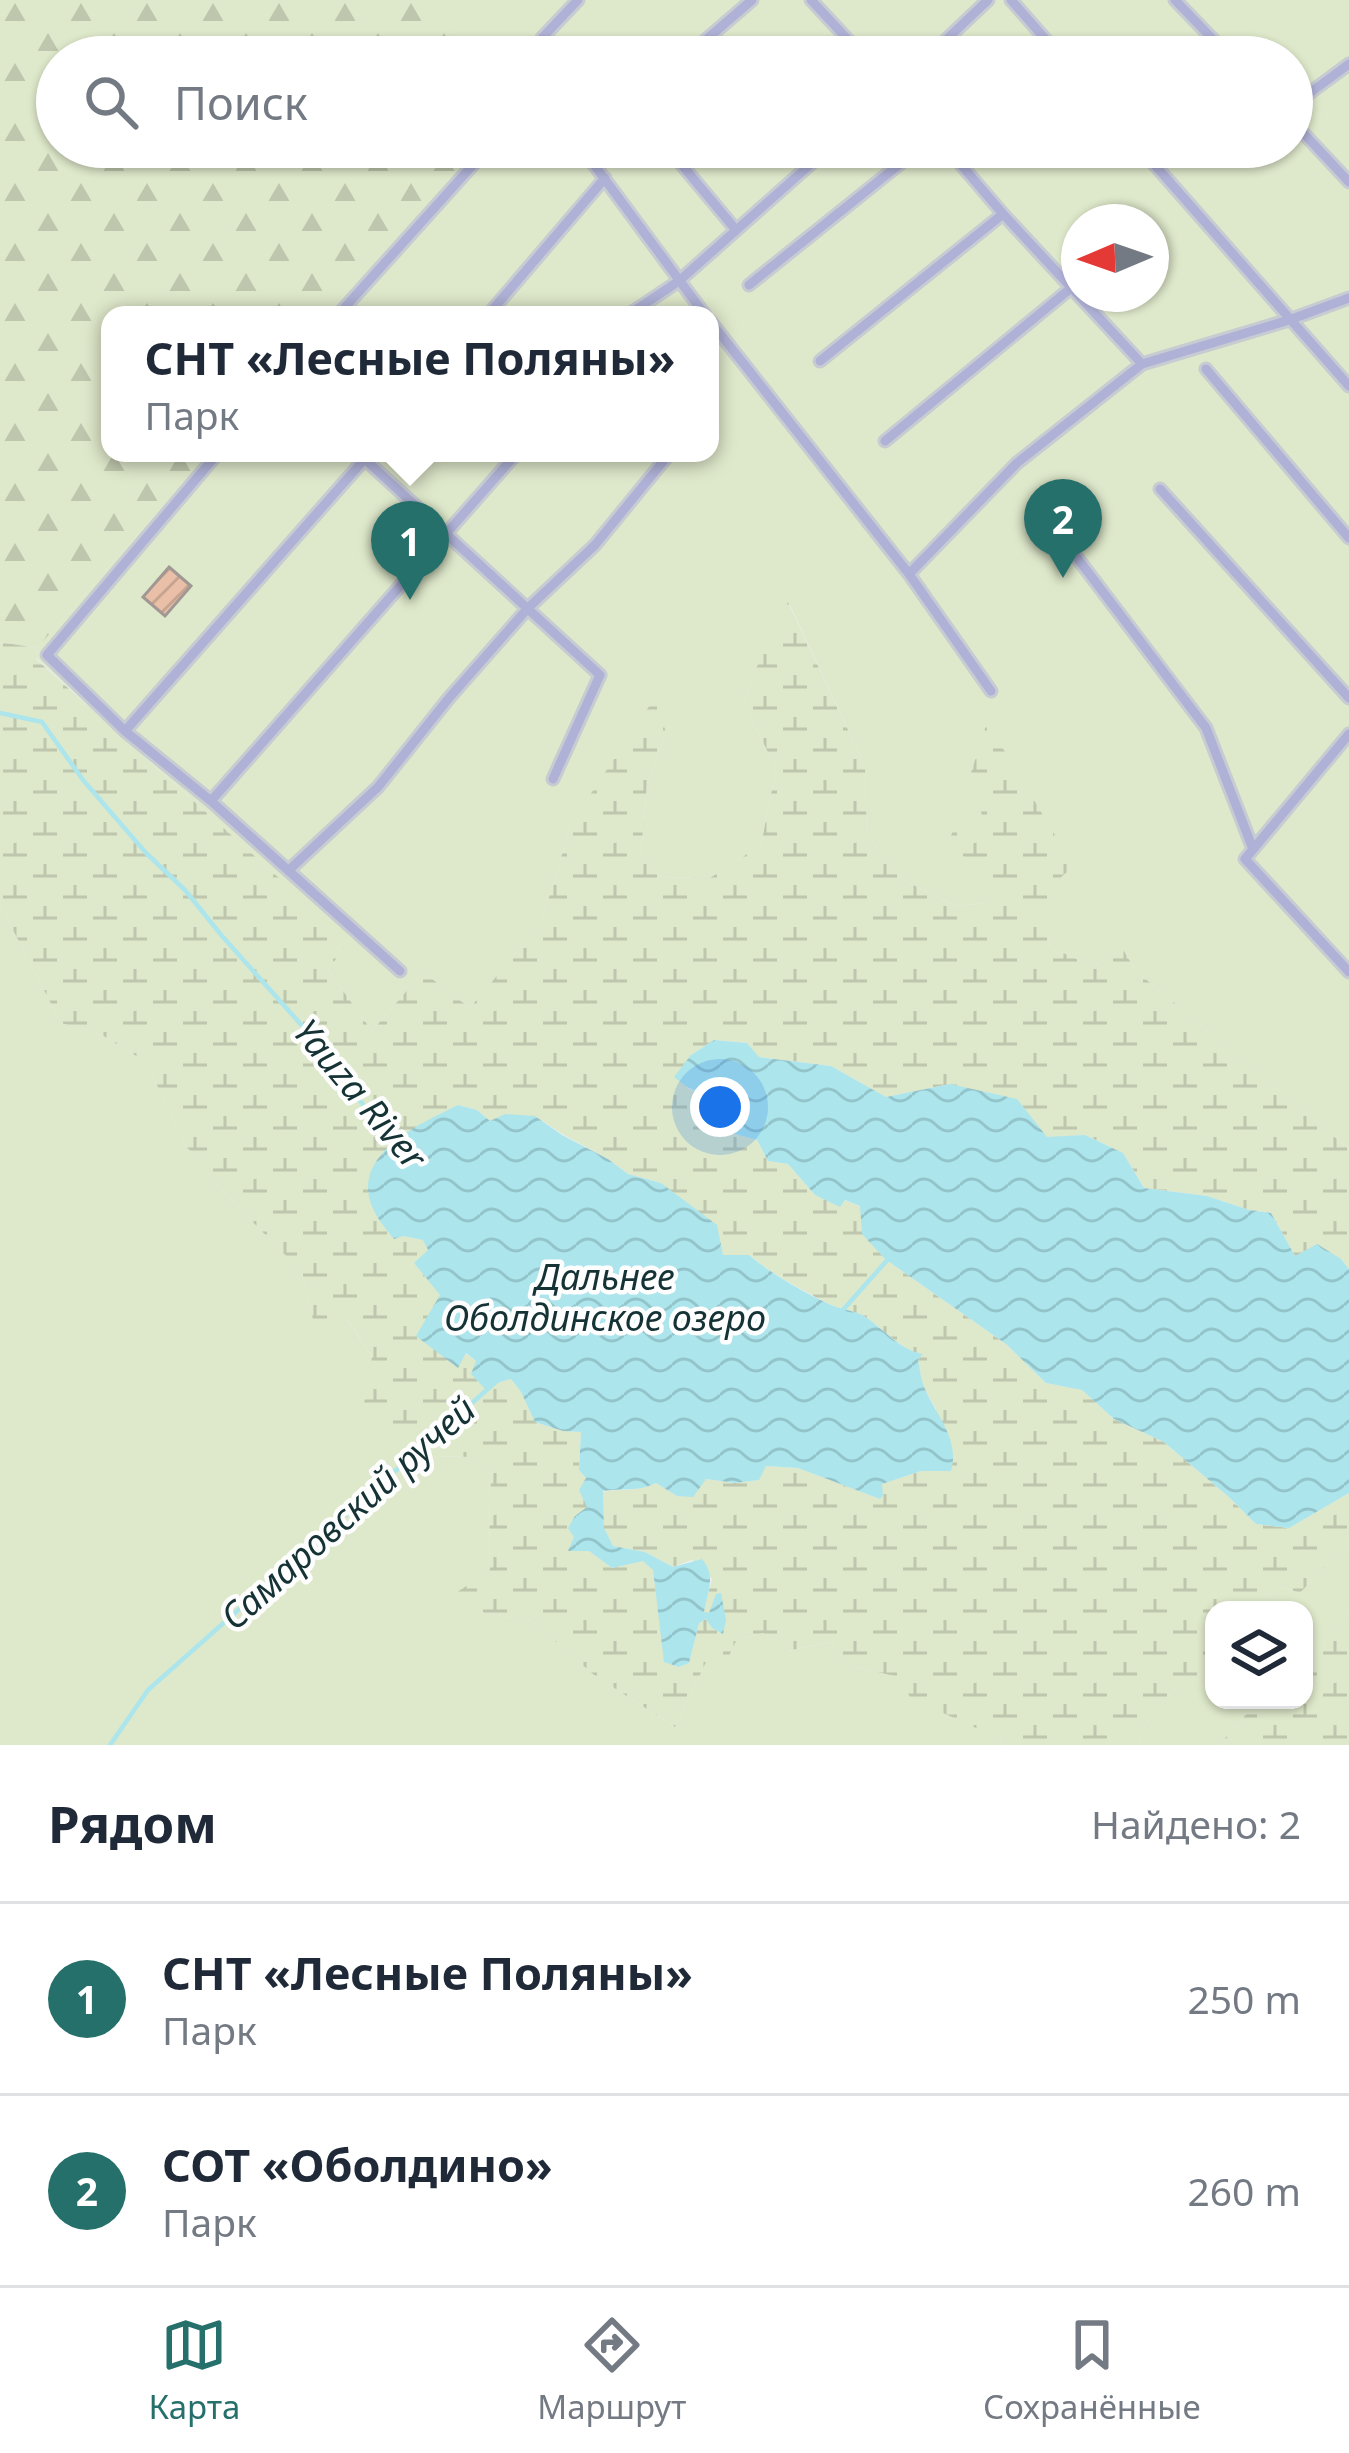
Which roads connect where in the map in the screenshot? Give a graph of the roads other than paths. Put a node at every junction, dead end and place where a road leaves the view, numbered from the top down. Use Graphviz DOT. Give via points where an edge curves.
graph roads {
  1 [pos="578,0"];
  2 [pos="752,0"];
  3 [pos="811,0"];
  4 [pos="988,0"];
  5 [pos="1011,0"];
  6 [pos="1175,0"];
  7 [pos="544,36"];
  8 [pos="710,36"];
  9 [pos="845,36"];
  10 [pos="950,36"];
  11 [pos="1042,36"];
  12 [pos="1210,36"];
  13 [pos="1349,64"];
  14 [pos="1313,91"];
  15 [pos="1313,143"];
  16 [pos="470,168"];
  17 [pos="597,168"];
  18 [pos="684,168"];
  19 [pos="806,168"];
  20 [pos="894,168"];
  21 [pos="964,168"];
  22 [pos="1156,168"];
  23 [pos="605,178"];
  24 [pos="1349,182"];
  25 [pos="1003,214"];
  26 [pos="736,230"];
  27 [pos="1061,277"];
  28 [pos="679,281"];
  29 [pos="749,285"];
  30 [pos="1061,296"];
  31 [pos="1349,298"];
  32 [pos="346,306"];
  33 [pos="496,306"];
  34 [pos="642,306"];
  35 [pos="699,306"];
  36 [pos="1093,312"];
  37 [pos="1289,320"];
  38 [pos="719,332"];
  39 [pos="820,361"];
  40 [pos="1142,364"];
  41 [pos="1206,368"];
  42 [pos="1349,386"];
  43 [pos="886,441"];
  44 [pos="210,462"];
  45 [pos="358,462"];
  46 [pos="371,462"];
  47 [pos="509,462"];
  48 [pos="663,462"];
  49 [pos="1160,489"];
  50 [pos="447,533"];
  51 [pos="1349,538"];
  52 [pos="1075,555"];
  53 [pos="909,574"];
  54 [pos="528,608"];
  55 [pos="991,691"];
  56 [pos="1349,698"];
  57 [pos="125,731"];
  58 [pos="1349,734"];
  59 [pos="553,779"];
  60 [pos="211,801"];
  61 [pos="1253,849"];
  62 [pos="290,870"];
  63 [pos="400,971"];
  64 [pos="1349,972"];
  1 -- 7 [label="lane"];
  2 -- 8 [label="lane"];
  3 -- 9 [label="lane"];
  4 -- 10 [label="lane"];
  5 -- 11 [label="lane"];
  6 -- 12 [label="lane"];
  13 -- 14 [label="lane"];
  15 -- 24 [label="lane"];
  16 -- 32 [label="lane"];
  17 -- 23 [label="lane"];
  18 -- 26 [label="lane"];
  19 -- 26 [label="lane"];
  20 -- 29 [label="lane"];
  21 -- 25 [label="lane"];
  22 -- 37 [label="lane"];
  23 -- 28 [label="lane"];
  23 -- 33 [label="lane"];
  25 -- 27 [label="lane"];
  25 -- 39 [label="lane"];
  26 -- 28 [label="lane"];
  28 -- 34 [label="lane"];
  28 -- 35 [label="lane"];
  30 -- 43 [label="lane"];
  31 -- 37 [label="lane"];
  36 -- 40 [label="lane"];
  37 -- 40 [label="lane"];
  37 -- 42 [label="lane"];
  38 -- 53 [label="lane"];
  40 -- 53 [label="lane" via="1017,463"];
  41 -- 51 [label="lane"];
  44 -- 57 [label="lane" via="46,655"];
  45 -- 57 [label="lane"];
  46 -- 50 [label="lane"];
  47 -- 50 [label="lane"];
  48 -- 54 [label="lane" via="595,545"];
  49 -- 56 [label="lane"];
  50 -- 54 [label="lane"];
  50 -- 60 [label="lane"];
  52 -- 61 [label="lane" via="1206,728"];
  53 -- 55 [label="lane"];
  54 -- 59 [label="lane" via="600,676"];
  54 -- 62 [label="lane" via="379,787"];
  57 -- 60 [label="lane"];
  58 -- 61 [label="lane"];
  60 -- 62 [label="lane"];
  61 -- 64 [label="lane" via="1245,859"];
  62 -- 63 [label="lane"];
}
